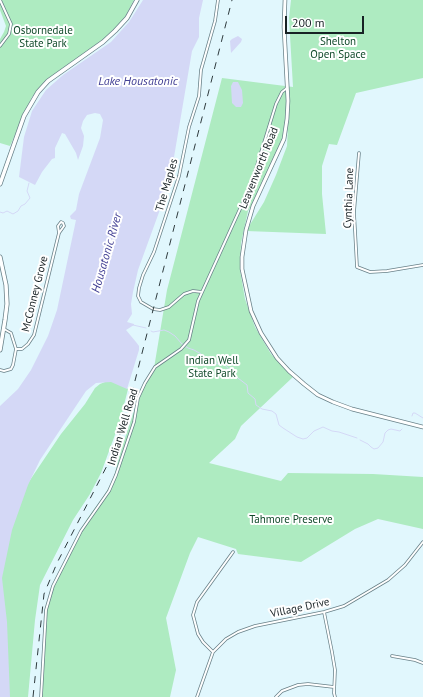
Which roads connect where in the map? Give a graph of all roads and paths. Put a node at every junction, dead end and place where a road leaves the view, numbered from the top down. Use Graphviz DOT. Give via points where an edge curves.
graph roads {
  1 [pos="0,0"];
  2 [pos="137,0"];
  3 [pos="218,0"];
  4 [pos="285,0"];
  5 [pos="0,46"];
  6 [pos="287,88"];
  7 [pos="359,153"];
  8 [pos="0,184"];
  9 [pos="59,233"];
  10 [pos="0,257"];
  11 [pos="423,265"];
  12 [pos="202,292"];
  13 [pos="4,329"];
  14 [pos="16,349"];
  15 [pos="0,350"];
  16 [pos="0,370"];
  17 [pos="423,427"];
  18 [pos="423,542"];
  19 [pos="233,552"];
  20 [pos="324,612"];
  21 [pos="213,652"];
  22 [pos="392,656"];
  23 [pos="423,663"];
  24 [pos="334,687"];
  25 [pos="42,697"];
  26 [pos="197,697"];
  27 [pos="276,697"];
  28 [pos="335,697"];
  1 -- 5 [label="street" via="12,24 9,34"];
  2 -- 8 [label="main road" via="127,18 115,31 48,81 38,92 24,116"];
  3 -- 12 [label="street, The Maples" via="215,21 201,70 199,96 189,127 179,176 154,252 143,274 138,296 153,309 160,310 170,307 184,294"];
  4 -- 6 [label="main road, Leavenworth Road"];
  6 -- 12 [label="street, Indian Well Road" via="276,104 252,182"];
  6 -- 17 [label="main road, Leavenworth Road" via="284,139 253,206 244,238 242,269 247,299 255,322 276,358 318,395 352,409"];
  7 -- 11 [label="street, Cynthia Lane" via="354,212 357,267 370,272"];
  9 -- 9 [label="street, McConney Grove" via="64,226 61,222 58,226"];
  9 -- 14 [label="street, McConney Grove" via="34,335 25,347"];
  10 -- 13 [label="main road" via="6,297"];
  12 -- 25 [label="street, Indian Well Road" via="190,337 185,345 155,367 145,383 138,398 115,479 83,527 53,586 46,610"];
  13 -- 14 [label="street, McConney Grove" via="11,333"];
  13 -- 15 [label="main road"];
  14 -- 16 [label="street" via="11,369"];
  18 -- 20 [label="street, Village Drive" via="405,565 388,580 344,606"];
  19 -- 21 [label="street" via="197,602 193,615 198,634"];
  20 -- 21 [label="street, Village Drive" via="246,628 226,639"];
  20 -- 24 [label="street" via="332,652"];
  21 -- 26 [label="street, Village Drive"];
  22 -- 23 [label="street"];
  24 -- 27 [label="street" via="298,685 282,691"];
  24 -- 28 [label="street"];
}
